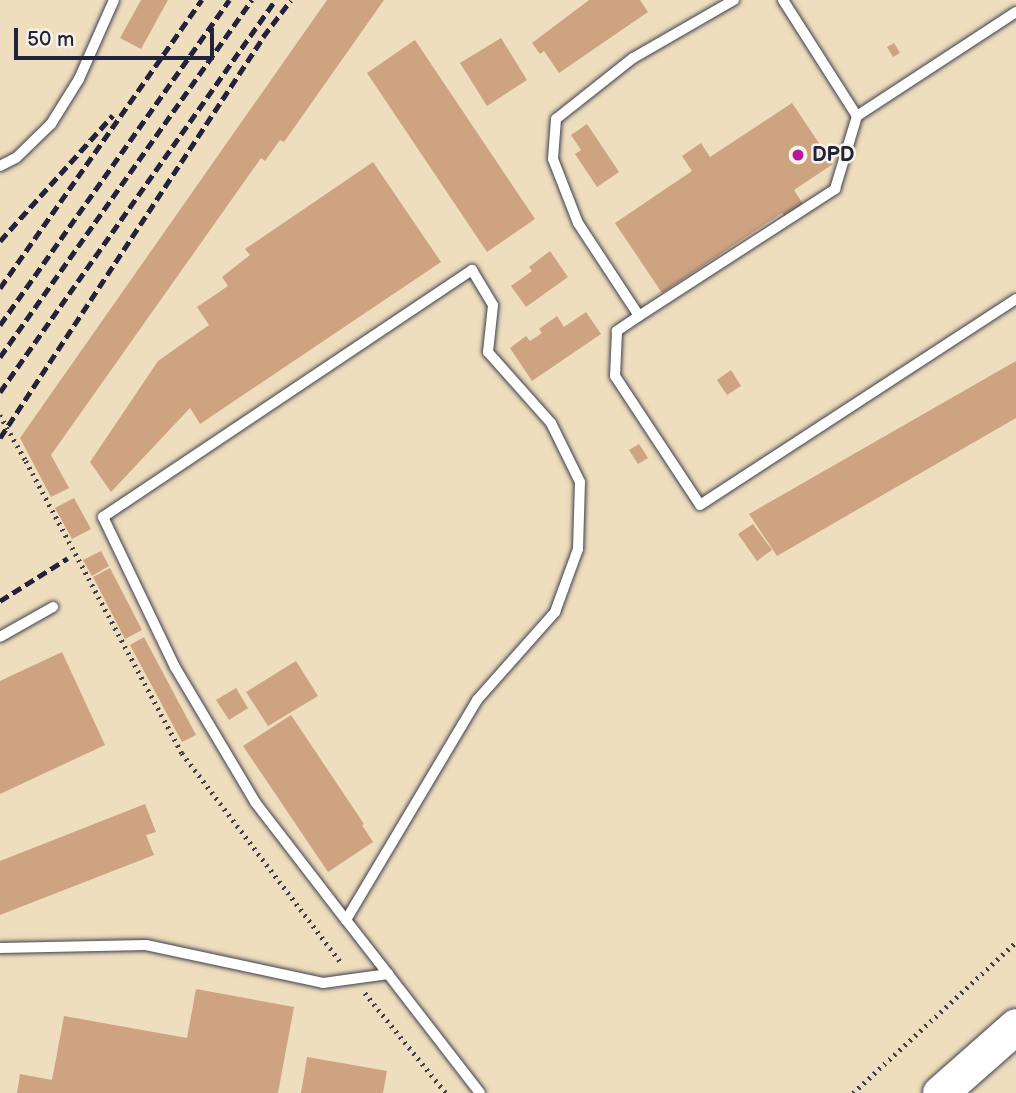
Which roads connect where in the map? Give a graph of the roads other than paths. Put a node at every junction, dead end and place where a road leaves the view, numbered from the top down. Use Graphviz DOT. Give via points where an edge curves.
graph roads {
  1 [pos="114,0"];
  2 [pos="783,0"];
  3 [pos="729,1"];
  4 [pos="1016,12"];
  5 [pos="857,116"];
  6 [pos="0,166"];
  7 [pos="1016,299"];
  8 [pos="639,316"];
  9 [pos="53,607"];
  10 [pos="0,637"];
  11 [pos="346,920"];
  12 [pos="0,948"];
  13 [pos="388,974"];
  14 [pos="1016,1026"];
  15 [pos="480,1093"];
  16 [pos="940,1093"];
  1 -- 6 [label="lane" via="79,79 51,124 16,158"];
  2 -- 5 [label="lane"];
  3 -- 8 [label="lane" via="633,58 556,119 553,159 578,223"];
  4 -- 5 [label="lane"];
  5 -- 8 [label="lane" via="835,190"];
  7 -- 8 [label="lane" via="699,506 615,376 617,331"];
  9 -- 10 [label="lane"];
  11 -- 11 [label="lane" via="255,802 176,667 103,517 472,270 493,305 488,352 551,423 580,482 579,549 555,612 477,700"];
  11 -- 13 [label="lane"];
  12 -- 13 [label="lane" via="146,944 323,983"];
  13 -- 15 [label="lane"];
  14 -- 16 [label="main road"];
}
